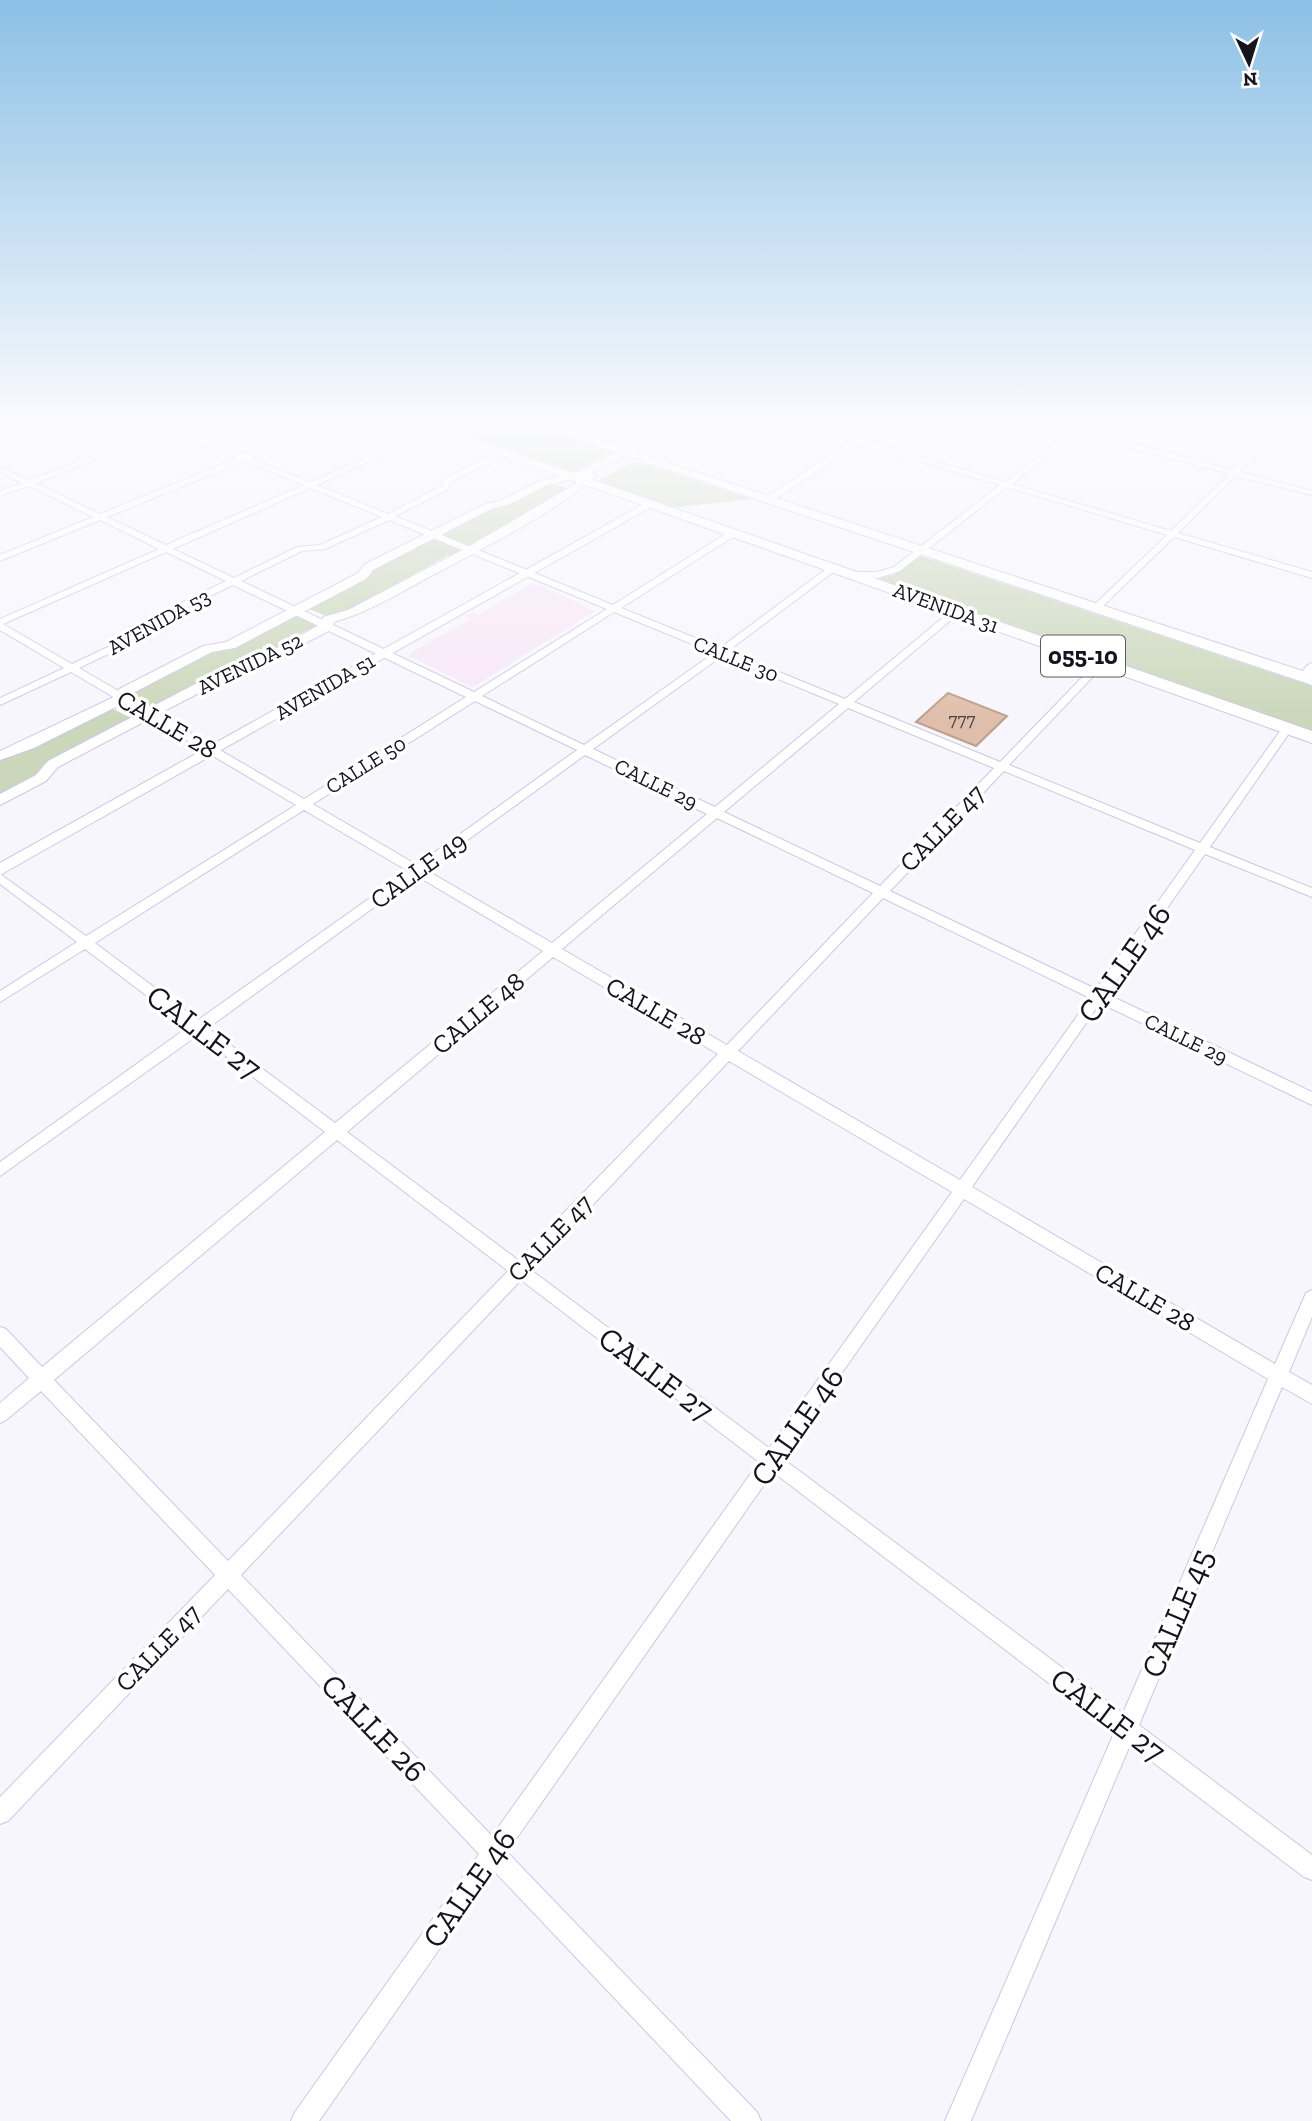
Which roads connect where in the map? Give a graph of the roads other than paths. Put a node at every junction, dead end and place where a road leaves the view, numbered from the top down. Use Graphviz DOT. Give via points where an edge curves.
graph roads {
  1 [pos="85,523"];
  2 [pos="113,523"];
  3 [pos="226,523"];
  4 [pos="375,523"];
  5 [pos="403,523"];
  6 [pos="458,523"];
  7 [pos="512,523"];
  8 [pos="615,523"];
  9 [pos="704,523"];
  10 [pos="836,523"];
  11 [pos="955,523"];
  12 [pos="1134,523"];
  13 [pos="1183,523"];
  14 [pos="733,533"];
  15 [pos="1172,534"];
  16 [pos="432,535"];
  17 [pos="167,549"];
  18 [pos="470,550"];
  19 [pos="920,551"];
  20 [pos="0,558"];
  21 [pos="833,568"];
  22 [pos="526,573"];
  23 [pos="853,575"];
  24 [pos="1312,575"];
  25 [pos="234,581"];
  26 [pos="1095,609"];
  27 [pos="612,610"];
  28 [pos="296,611"];
  29 [pos="956,612"];
  30 [pos="0,624"];
  31 [pos="327,626"];
  32 [pos="720,652"];
  33 [pos="384,653"];
  34 [pos="1101,663"];
  35 [pos="72,668"];
  36 [pos="1309,674"];
  37 [pos="474,697"];
  38 [pos="123,698"];
  39 [pos="0,702"];
  40 [pos="846,704"];
  41 [pos="150,714"];
  42 [pos="1287,729"];
  43 [pos="1312,737"];
  44 [pos="584,750"];
  45 [pos="213,751"];
  46 [pos="0,756"];
  47 [pos="1001,767"];
  48 [pos="0,800"];
  49 [pos="303,805"];
  50 [pos="716,813"];
  51 [pos="1205,850"];
  52 [pos="0,867"];
  53 [pos="416,872"];
  54 [pos="0,878"];
  55 [pos="881,892"];
  56 [pos="1312,893"];
  57 [pos="86,943"];
  58 [pos="552,951"];
  59 [pos="0,997"];
  60 [pos="1100,997"];
  61 [pos="198,1028"];
  62 [pos="727,1053"];
  63 [pos="1312,1099"];
  64 [pos="336,1132"];
  65 [pos="0,1170"];
  66 [pos="963,1191"];
  67 [pos="520,1270"];
  68 [pos="1312,1298"];
  69 [pos="0,1335"];
  70 [pos="1279,1375"];
  71 [pos="42,1379"];
  72 [pos="1312,1395"];
  73 [pos="0,1414"];
  74 [pos="772,1461"];
  75 [pos="228,1575"];
  76 [pos="1127,1729"];
  77 [pos="0,1813"];
  78 [pos="493,1853"];
  79 [pos="1312,1869"];
  80 [pos="304,2121"];
  81 [pos="748,2121"];
  82 [pos="958,2121"];
  1 -- 20 [label="street"];
  2 -- 17 [label="street, CALLE 29"];
  3 -- 17 [label="street"];
  4 -- 25 [label="street, AVENIDA 53" via="322,547 300,549"];
  5 -- 16 [label="street, CALLE 30"];
  6 -- 16 [label="street, AVENIDA 52"];
  7 -- 18 [label="street, AVENIDA 52"];
  8 -- 22 [label="street, AVENIDA 51"];
  9 -- 14 [label="highway, AVENIDA 31 / 055-10"];
  10 -- 19 [label="highway, AVENIDA 31 / 055-10"];
  11 -- 19 [label="street"];
  12 -- 15 [label="street"];
  13 -- 15 [label="street"];
  14 -- 21 [label="highway, AVENIDA 31 / 055-10"];
  14 -- 27 [label="street, CALLE 50"];
  15 -- 24 [label="street"];
  15 -- 26 [label="street"];
  16 -- 18 [label="street, CALLE 30"];
  16 -- 28 [label="street, AVENIDA 52"];
  17 -- 25 [label="street, CALLE 29"];
  17 -- 30 [label="street"];
  18 -- 22 [label="street, CALLE 30"];
  18 -- 31 [label="street, AVENIDA 52" via="352,613 328,620"];
  19 -- 23 [label="street" via="897,569"];
  19 -- 26 [label="highway, AVENIDA 31 / 055-10"];
  21 -- 23 [label="highway, AVENIDA 31 / 055-10"];
  21 -- 32 [label="street, CALLE 49"];
  22 -- 27 [label="street, CALLE 30"];
  22 -- 33 [label="street, AVENIDA 51"];
  23 -- 29 [label="highway, AVENIDA 31 / 055-10"];
  25 -- 28 [label="street, CALLE 29"];
  25 -- 35 [label="street, AVENIDA 53" via="161,616 151,630"];
  26 -- 36 [label="highway, AVENIDA 31 / 055-10"];
  27 -- 32 [label="street, CALLE 30"];
  27 -- 37 [label="street, CALLE 50"];
  28 -- 31 [label="street, CALLE 29"];
  28 -- 38 [label="street, AVENIDA 52" via="230,645 208,649 124,692"];
  29 -- 34 [label="highway, AVENIDA 31 / 055-10"];
  29 -- 40 [label="street, CALLE 48"];
  30 -- 35 [label="street, CALLE 28"];
  31 -- 33 [label="street, CALLE 29"];
  31 -- 41 [label="street, AVENIDA 52"];
  32 -- 40 [label="street, CALLE 30"];
  32 -- 44 [label="street, CALLE 49"];
  33 -- 37 [label="street, CALLE 29"];
  33 -- 45 [label="street, AVENIDA 51"];
  34 -- 42 [label="highway, AVENIDA 31 / 055-10"];
  34 -- 47 [label="street, CALLE 47"];
  35 -- 38 [label="street, CALLE 28"];
  35 -- 39 [label="street, AVENIDA 53"];
  37 -- 44 [label="street, CALLE 29"];
  37 -- 49 [label="street, CALLE 50"];
  38 -- 41 [label="street, CALLE 28"];
  38 -- 46 [label="street, AVENIDA 52"];
  40 -- 47 [label="street, CALLE 30"];
  40 -- 50 [label="street, CALLE 48"];
  41 -- 45 [label="street, CALLE 28"];
  41 -- 48 [label="street, AVENIDA 52" via="53,764 41,778"];
  42 -- 43 [label="highway, AVENIDA 31 / 055-10"];
  42 -- 51 [label="street, CALLE 46"];
  44 -- 50 [label="street, CALLE 29"];
  44 -- 53 [label="street, CALLE 49"];
  45 -- 49 [label="street, CALLE 28"];
  45 -- 52 [label="street, AVENIDA 51"];
  47 -- 51 [label="street, CALLE 30"];
  47 -- 55 [label="street, CALLE 47"];
  49 -- 53 [label="street, CALLE 28"];
  49 -- 57 [label="street, CALLE 50"];
  50 -- 55 [label="street, CALLE 29"];
  50 -- 58 [label="street, CALLE 48"];
  51 -- 56 [label="street, CALLE 30"];
  51 -- 60 [label="street, CALLE 46"];
  53 -- 58 [label="street, CALLE 28"];
  53 -- 61 [label="street, CALLE 49"];
  54 -- 57 [label="street, CALLE 27"];
  55 -- 60 [label="street, CALLE 29"];
  55 -- 62 [label="street, CALLE 47"];
  57 -- 59 [label="street, CALLE 50"];
  57 -- 61 [label="street, CALLE 27"];
  58 -- 62 [label="street, CALLE 28"];
  58 -- 64 [label="street, CALLE 48"];
  60 -- 63 [label="street, CALLE 29"];
  60 -- 66 [label="street, CALLE 46"];
  61 -- 64 [label="street, CALLE 27"];
  61 -- 65 [label="street, CALLE 49"];
  62 -- 66 [label="street, CALLE 28"];
  62 -- 67 [label="street, CALLE 47"];
  64 -- 67 [label="street, CALLE 27"];
  64 -- 71 [label="street, CALLE 48"];
  66 -- 70 [label="street, CALLE 28"];
  66 -- 74 [label="street, CALLE 46"];
  67 -- 74 [label="street, CALLE 27"];
  67 -- 75 [label="street, CALLE 47"];
  68 -- 70 [label="street, CALLE 45"];
  69 -- 71 [label="street, CALLE 26"];
  70 -- 72 [label="street, CALLE 28"];
  70 -- 76 [label="street, CALLE 45"];
  71 -- 73 [label="street, CALLE 48"];
  71 -- 75 [label="street, CALLE 26"];
  74 -- 76 [label="street, CALLE 27"];
  74 -- 78 [label="street, CALLE 46"];
  75 -- 77 [label="street, CALLE 47"];
  75 -- 78 [label="street, CALLE 26"];
  76 -- 79 [label="street, CALLE 27"];
  76 -- 82 [label="street, CALLE 45"];
  78 -- 80 [label="street, CALLE 46"];
  78 -- 81 [label="street, CALLE 26"];
}
